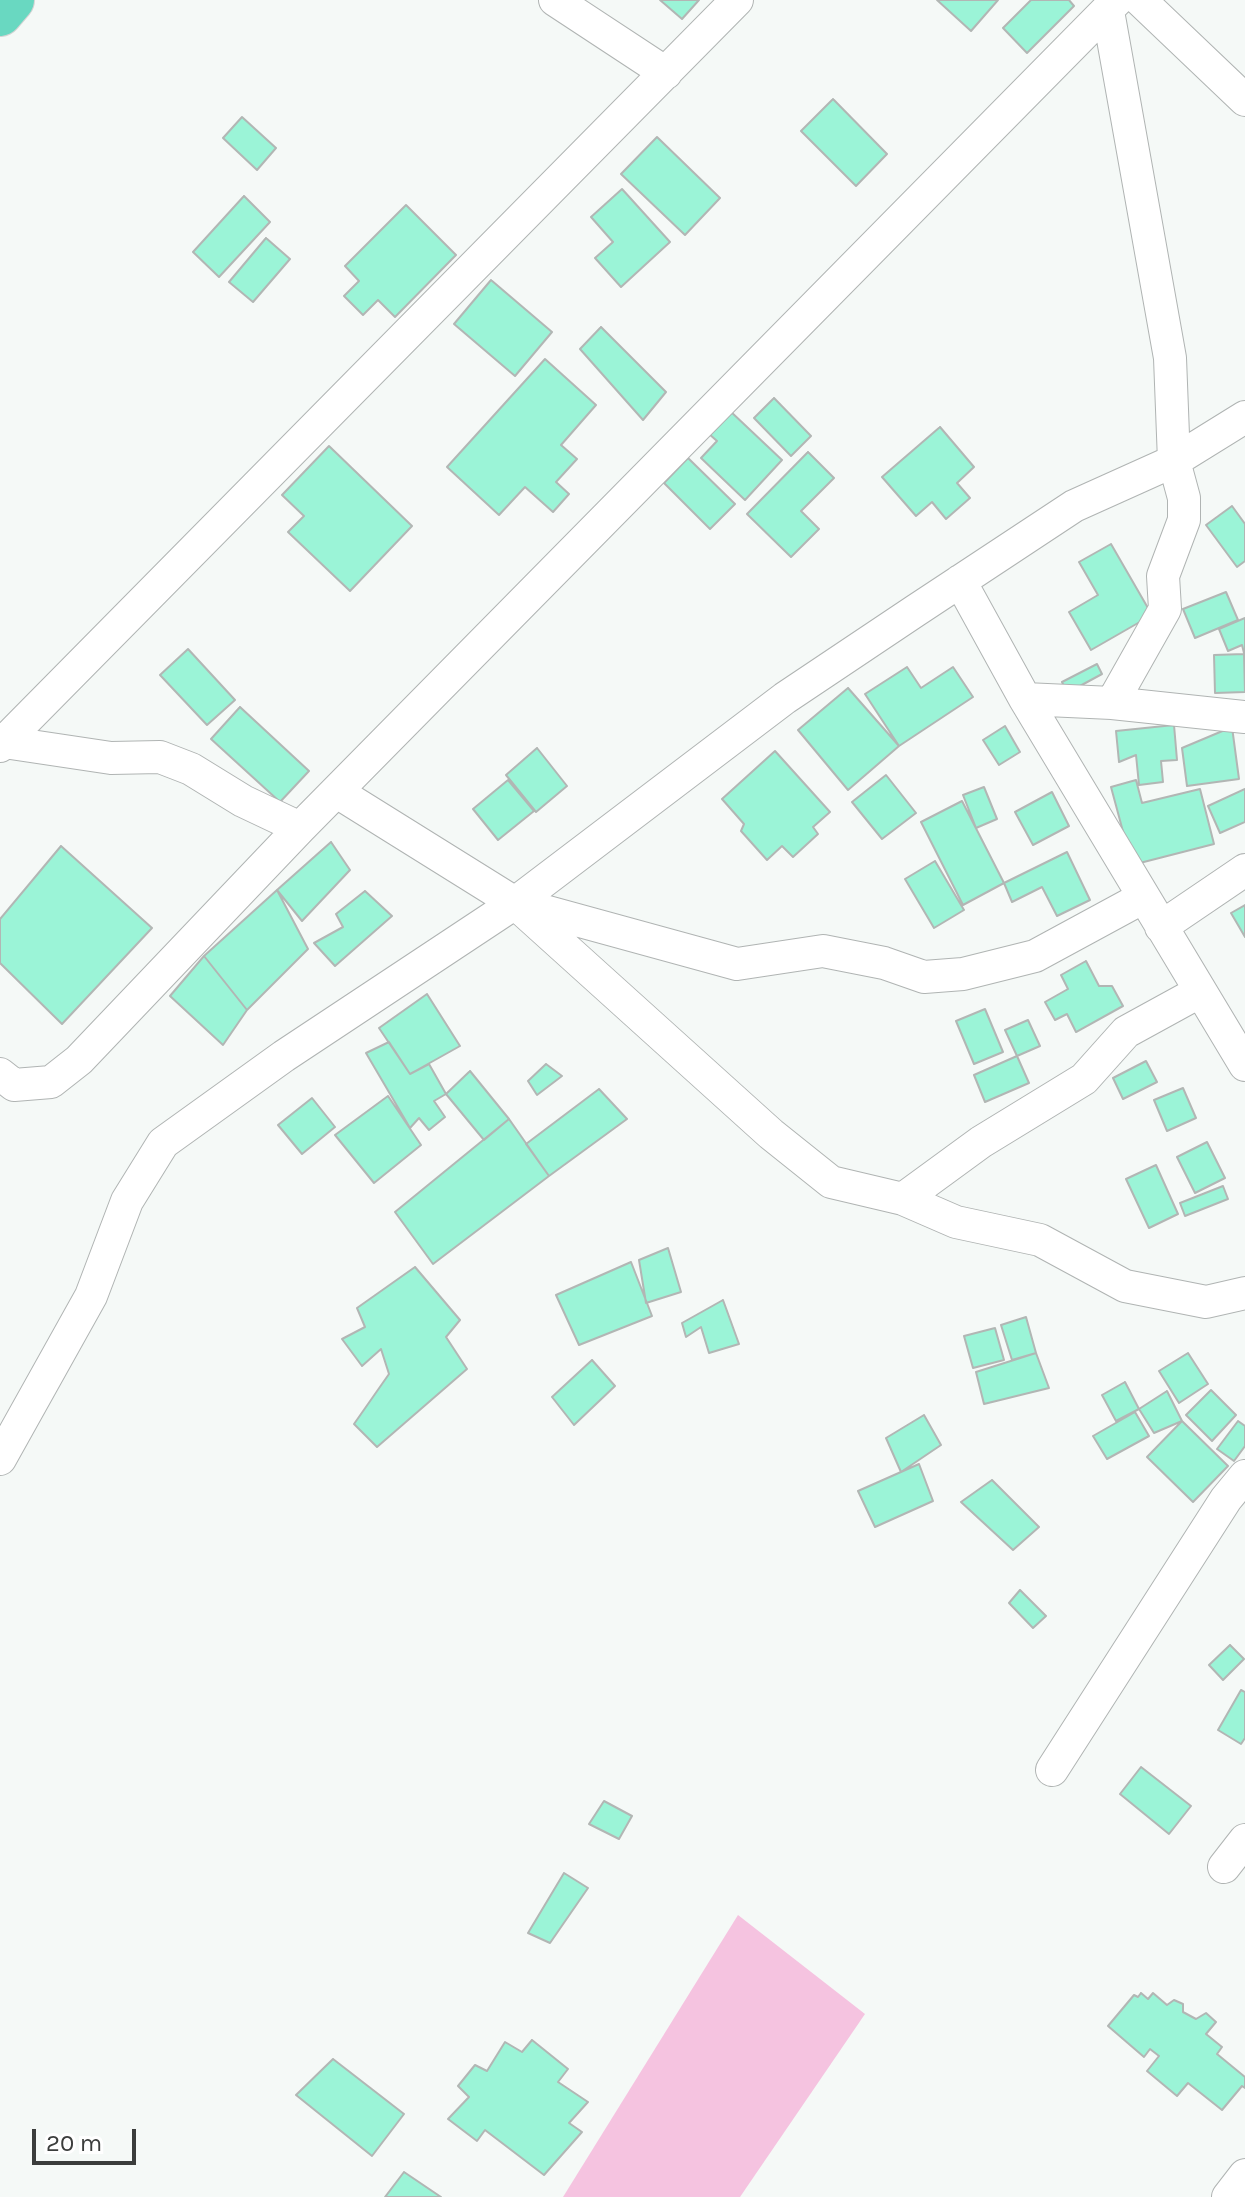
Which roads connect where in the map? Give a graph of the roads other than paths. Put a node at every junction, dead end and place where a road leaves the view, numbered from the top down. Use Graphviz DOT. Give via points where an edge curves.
graph roads {
  1 [pos="12,0"];
  2 [pos="555,0"];
  3 [pos="737,0"];
  4 [pos="1140,0"];
  5 [pos="1113,5"];
  6 [pos="0,14"];
  7 [pos="666,73"];
  8 [pos="1245,100"];
  9 [pos="1245,417"];
  10 [pos="1174,461"];
  11 [pos="960,581"];
  12 [pos="1025,699"];
  13 [pos="1112,703"];
  14 [pos="1245,717"];
  15 [pos="2,744"];
  16 [pos="337,792"];
  17 [pos="300,828"];
  18 [pos="1245,870"];
  19 [pos="1142,898"];
  20 [pos="515,903"];
  21 [pos="1161,927"];
  22 [pos="1199,992"];
  23 [pos="1245,1065"];
  24 [pos="0,1074"];
  25 [pos="903,1199"];
  26 [pos="1245,1293"];
  27 [pos="0,1459"];
  28 [pos="1245,1476"];
  29 [pos="1052,1770"];
  30 [pos="1245,1840"];
  31 [pos="1224,1867"];
  32 [pos="1245,2175"];
  33 [pos="1228,2197"];
  1 -- 6 [label="main road"];
  2 -- 7 [label="street"];
  3 -- 7 [label="street"];
  4 -- 8 [label="street"];
  5 -- 10 [label="street" via="1170,358"];
  5 -- 16 [label="street"];
  7 -- 15 [label="street"];
  9 -- 10 [label="street"];
  10 -- 11 [label="street" via="1074,506"];
  10 -- 13 [label="street" via="1184,520 1163,576 1165,609"];
  11 -- 12 [label="street"];
  11 -- 20 [label="street" via="785,698"];
  12 -- 13 [label="street"];
  12 -- 19 [label="street"];
  13 -- 14 [label="street"];
  15 -- 17 [label="street" via="111,758 160,757"];
  16 -- 17 [label="street"];
  16 -- 20 [label="street"];
  17 -- 24 [label="street" via="70,1068 51,1082 14,1085"];
  18 -- 21 [label="street"];
  19 -- 20 [label="street" via="1035,956 963,974 924,977 823,951 737,964"];
  19 -- 21 [label="street"];
  20 -- 25 [label="street" via="831,1182"];
  20 -- 27 [label="street" via="295,1048 163,1143 127,1201 91,1296"];
  21 -- 22 [label="street"];
  22 -- 23 [label="street"];
  22 -- 25 [label="street" via="1126,1032 1084,1079 981,1142"];
  25 -- 26 [label="street" via="956,1222 1040,1240 1125,1286 1206,1302"];
  28 -- 29 [label="street"];
  30 -- 31 [label="street"];
  32 -- 33 [label="street"];
}
